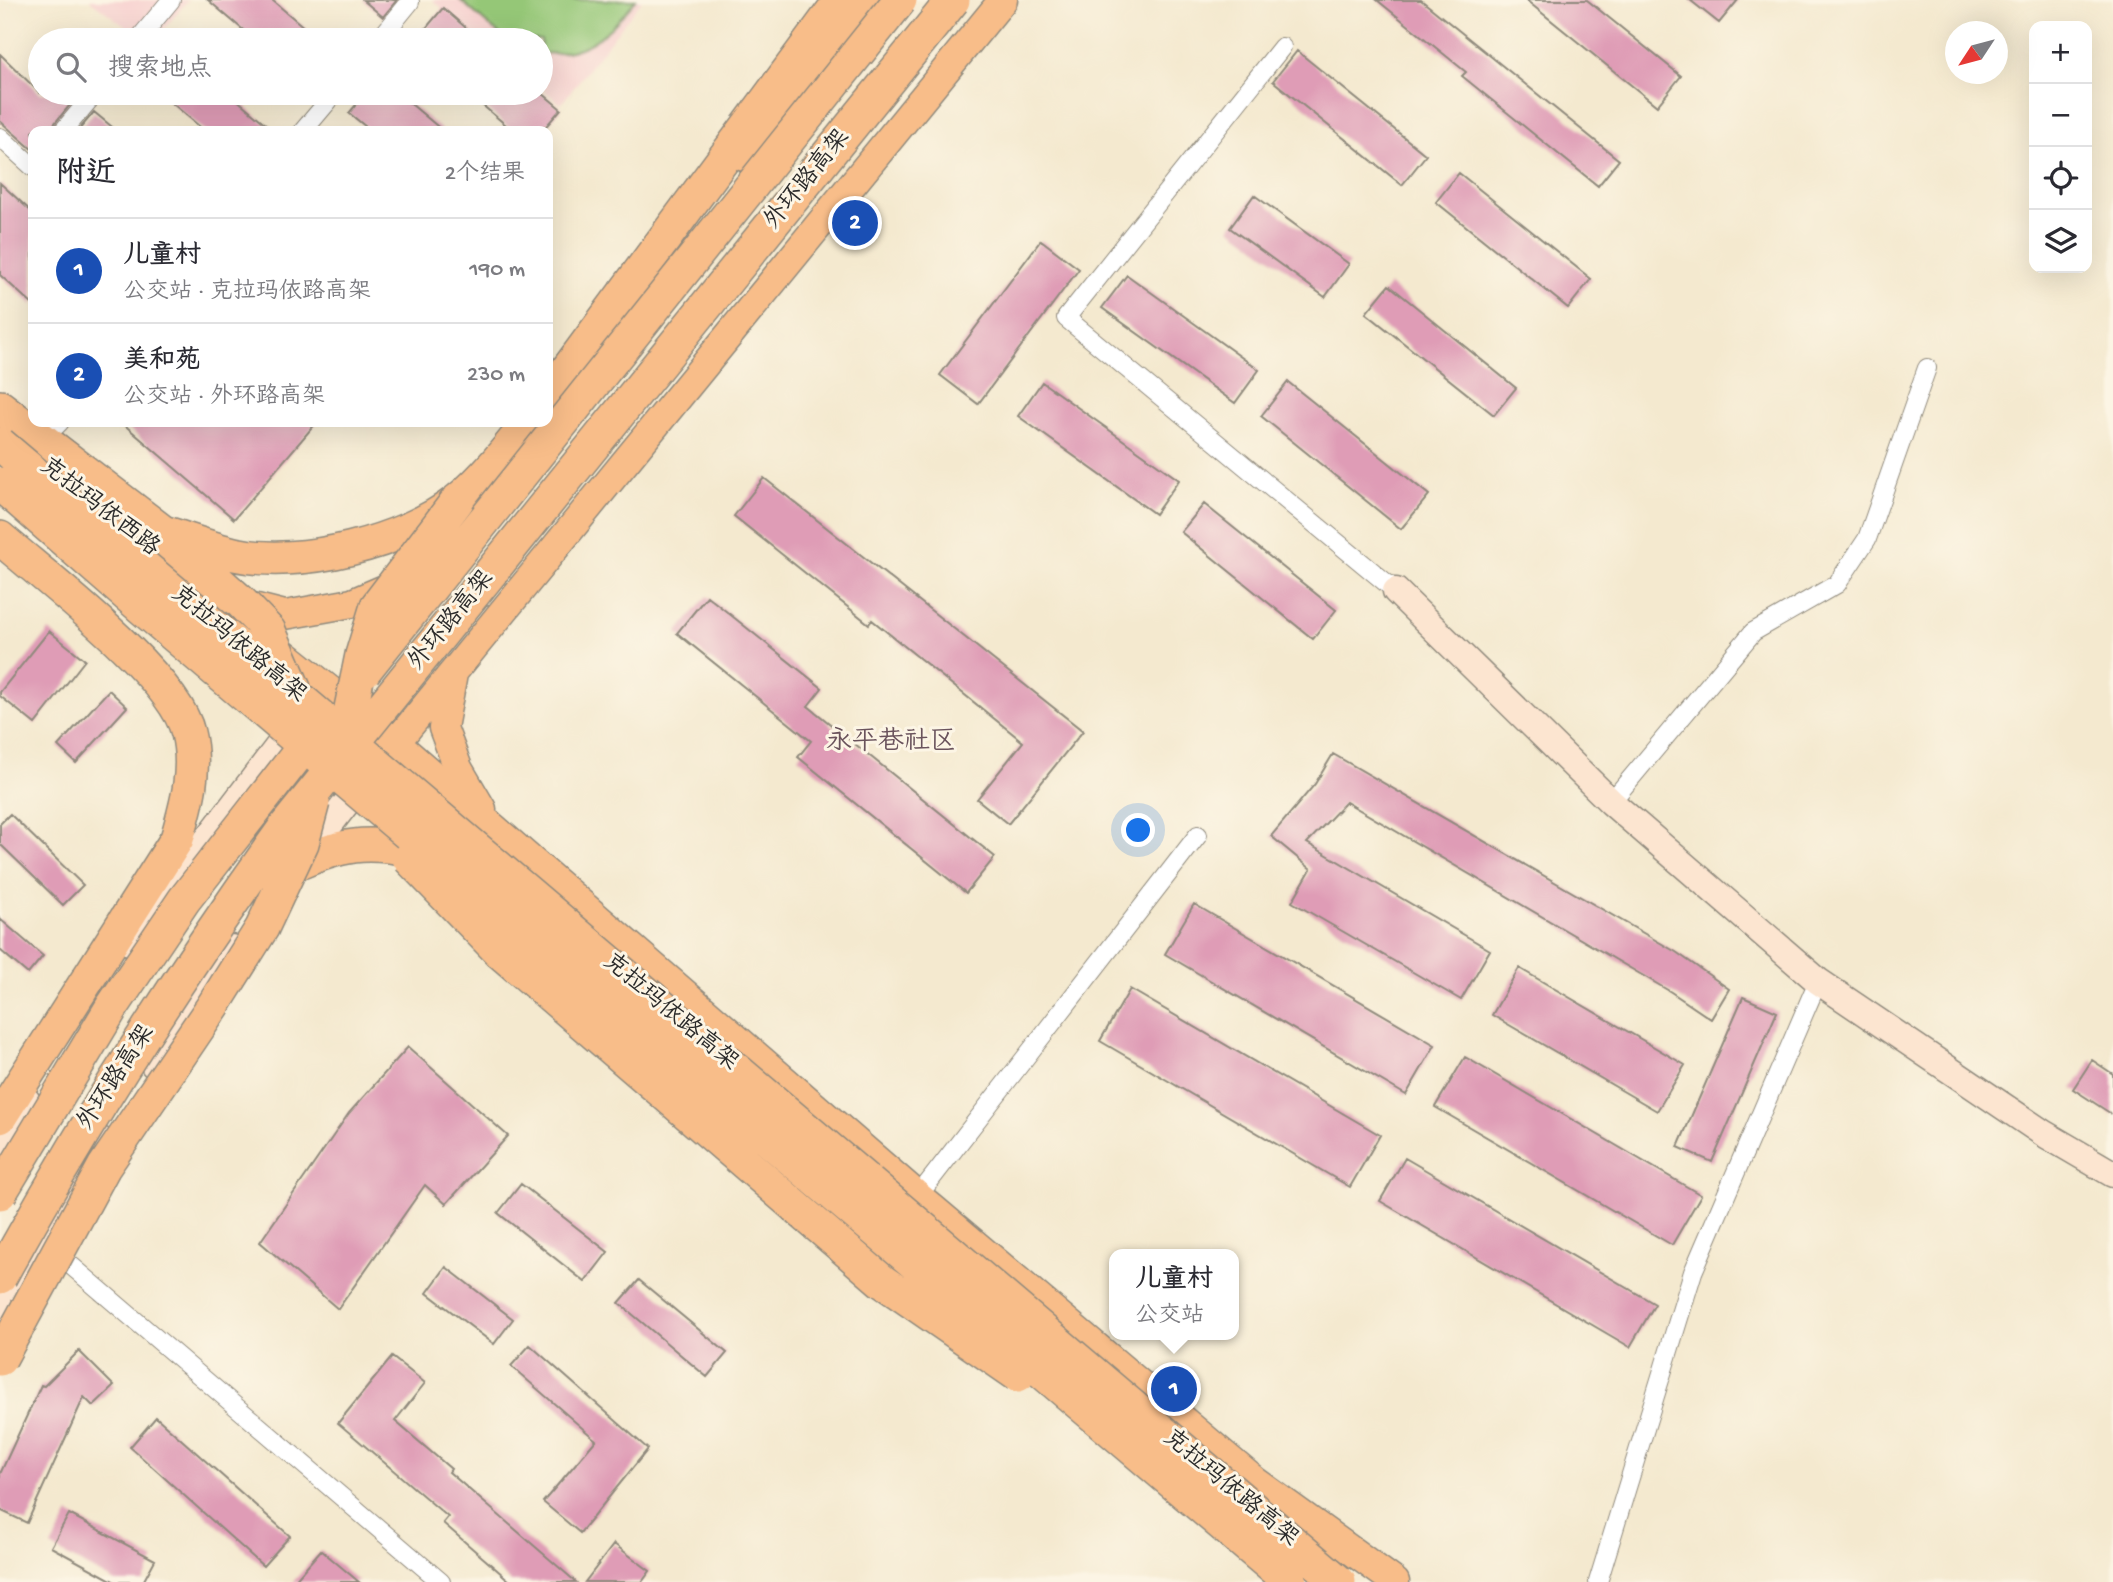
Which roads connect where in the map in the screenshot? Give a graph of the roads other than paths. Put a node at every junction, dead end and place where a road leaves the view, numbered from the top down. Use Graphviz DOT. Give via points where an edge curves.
graph roads {
  1 [pos="171,0"];
  2 [pos="841,0"];
  3 [pos="868,0"];
  4 [pos="900,0"];
  5 [pos="953,0"];
  6 [pos="1003,0"];
  7 [pos="410,2"];
  8 [pos="148,28"];
  9 [pos="389,28"];
  10 [pos="1282,47"];
  11 [pos="84,105"];
  12 [pos="325,105"];
  13 [pos="67,126"];
  14 [pos="307,126"];
  15 [pos="0,137"];
  16 [pos="28,162"];
  17 [pos="1927,368"];
  18 [pos="553,389"];
  19 [pos="553,399"];
  20 [pos="0,409"];
  21 [pos="525,427"];
  22 [pos="531,427"];
  23 [pos="0,430"];
  24 [pos="0,444"];
  25 [pos="51,470"];
  26 [pos="0,481"];
  27 [pos="457,501"];
  28 [pos="163,532"];
  29 [pos="0,538"];
  30 [pos="412,577"];
  31 [pos="1396,591"];
  32 [pos="213,597"];
  33 [pos="453,674"];
  34 [pos="326,685"];
  35 [pos="287,735"];
  36 [pos="396,743"];
  37 [pos="355,792"];
  38 [pos="1611,802"];
  39 [pos="492,827"];
  40 [pos="1198,835"];
  41 [pos="424,851"];
  42 [pos="301,862"];
  43 [pos="1818,981"];
  44 [pos="0,1117"];
  45 [pos="0,1144"];
  46 [pos="2113,1174"];
  47 [pos="0,1193"];
  48 [pos="918,1196"];
  49 [pos="38,1237"];
  50 [pos="0,1277"];
  51 [pos="0,1317"];
  52 [pos="0,1359"];
  53 [pos="1252,1550"];
  54 [pos="441,1582"];
  55 [pos="1264,1582"];
  56 [pos="1290,1582"];
  57 [pos="1339,1582"];
  58 [pos="1395,1582"];
  59 [pos="1598,1582"];
  1 -- 8 [label="street"];
  2 -- 18 [label="highway"];
  3 -- 19 [label="main road"];
  4 -- 47 [label="highway, 外环路高架, bridge" via="184,900 112,1007"];
  5 -- 50 [label="highway, 外环路高架, bridge" via="286,826 215,925 81,1134"];
  6 -- 33 [label="main road"];
  7 -- 9 [label="street"];
  10 -- 31 [label="street" via="1066,318"];
  11 -- 13 [label="street"];
  12 -- 14 [label="street"];
  15 -- 16 [label="street"];
  17 -- 38 [label="street" via="1867,539 1837,584 1753,632"];
  20 -- 25 [label="highway"];
  20 -- 28 [label="highway"];
  21 -- 27 [label="highway"];
  22 -- 30 [label="main road"];
  23 -- 25 [label="main road, 克拉玛依西路"];
  24 -- 57 [label="highway, 克拉玛依路高架, bridge"];
  25 -- 32 [label="main road, 克拉玛依西路"];
  26 -- 35 [label="main road, 克拉玛依西路"];
  26 -- 53 [label="highway, 克拉玛依路高架, bridge" via="142,608"];
  27 -- 28 [label="highway" via="389,539 314,557 237,555"];
  27 -- 53 [label="highway, bridge" via="377,606 349,718 358,783 389,837 499,951 882,1281"];
  28 -- 52 [label="highway, bridge" via="269,631 291,676 314,765 313,805 302,843 262,928 104,1167"];
  29 -- 44 [label="highway" via="128,649 164,690 188,732 192,786 177,839"];
  30 -- 32 [label="main road" via="352,603 285,615"];
  30 -- 34 [label="main road"];
  31 -- 38 [label="main road"];
  32 -- 34 [label="main road, 克拉玛依西路"];
  33 -- 36 [label="main road"];
  33 -- 39 [label="main road" via="443,727 458,768"];
  34 -- 35 [label="main road"];
  34 -- 36 [label="main road, 克拉玛依西路"];
  35 -- 37 [label="main road, 克拉玛依西路"];
  35 -- 45 [label="main road" via="138,928"];
  36 -- 37 [label="main road"];
  36 -- 39 [label="main road, 克拉玛依西路"];
  37 -- 41 [label="main road, 克拉玛依西路"];
  37 -- 42 [label="main road"];
  38 -- 43 [label="main road"];
  39 -- 48 [label="main road, 克拉玛依西路"];
  40 -- 48 [label="street"];
  41 -- 42 [label="highway" via="351,844"];
  41 -- 55 [label="main road, 克拉玛依西路" via="1152,1474"];
  42 -- 49 [label="main road" via="228,953"];
  43 -- 46 [label="main road" via="2043,1133"];
  43 -- 59 [label="street" via="1693,1272"];
  48 -- 58 [label="main road, 克拉玛依西路" via="1255,1480"];
  49 -- 51 [label="main road"];
  49 -- 54 [label="street"];
  53 -- 56 [label="highway, 克拉玛依路高架, bridge"];
}
